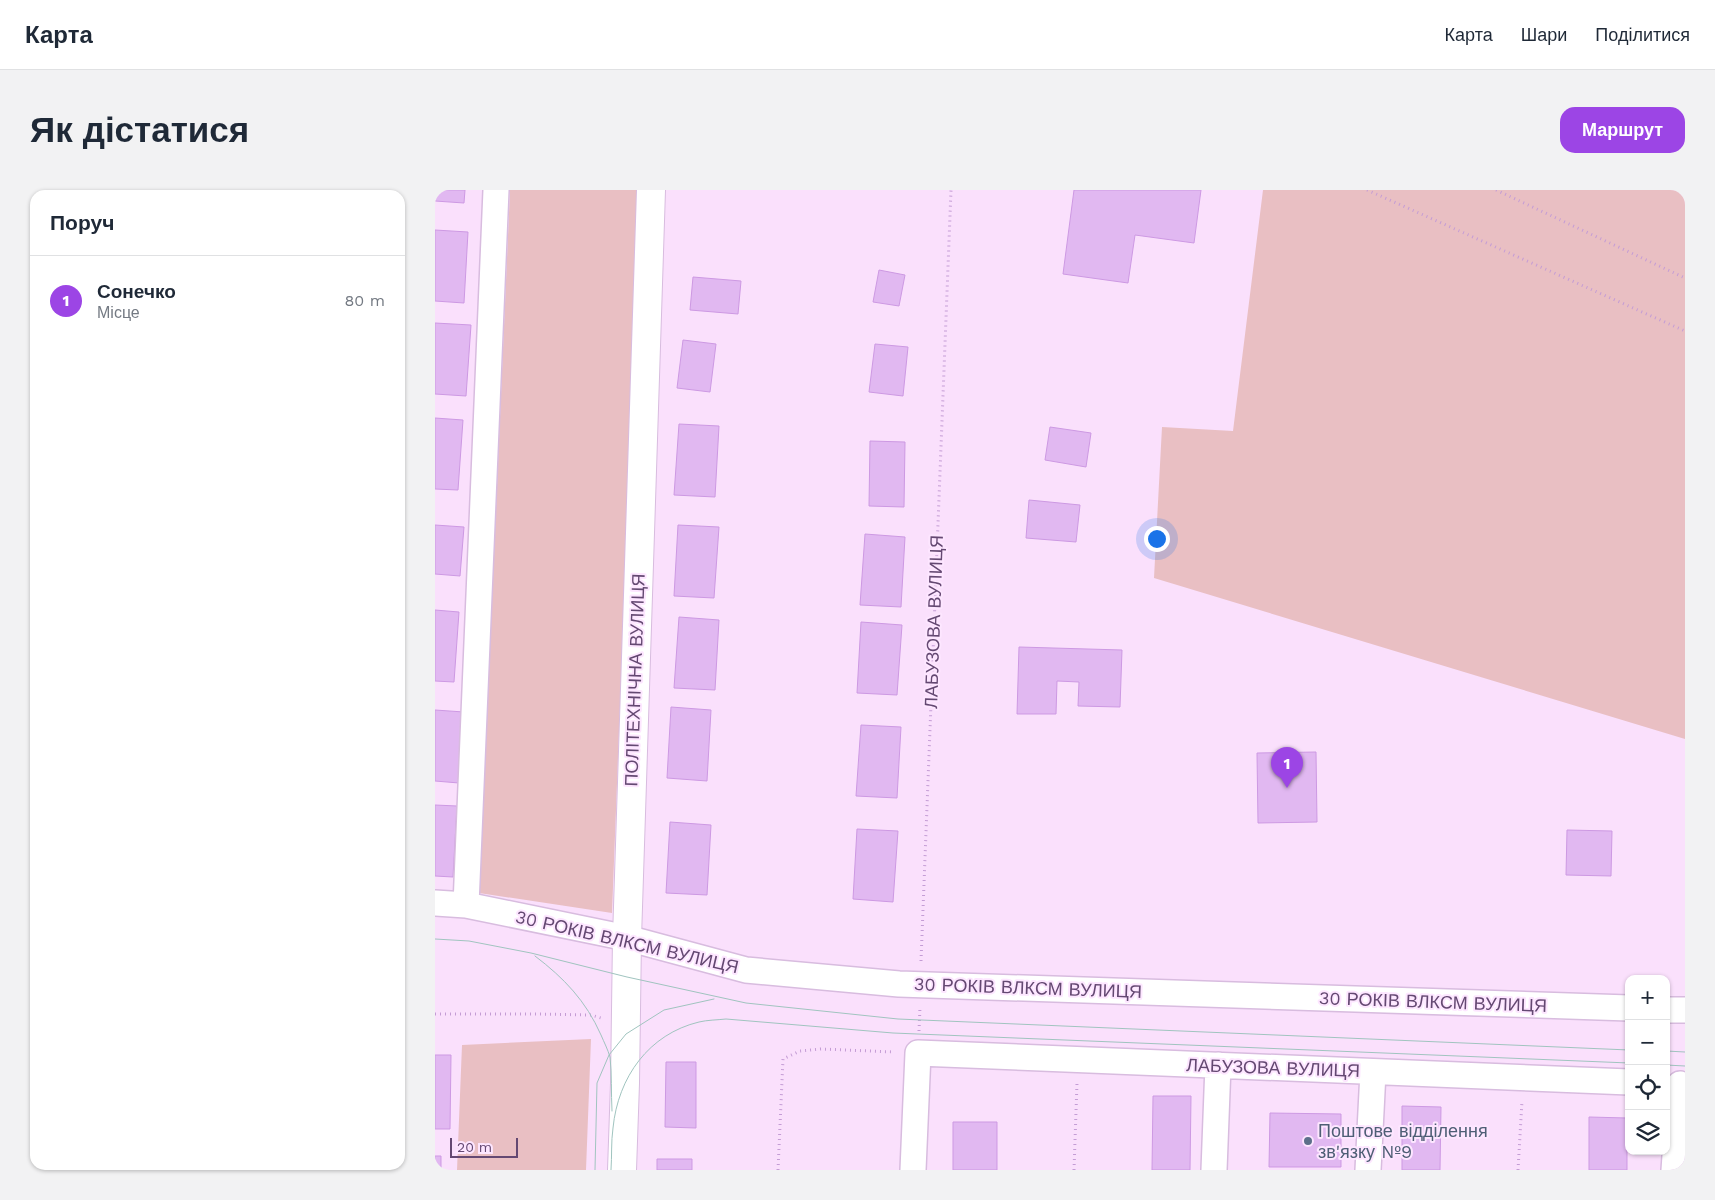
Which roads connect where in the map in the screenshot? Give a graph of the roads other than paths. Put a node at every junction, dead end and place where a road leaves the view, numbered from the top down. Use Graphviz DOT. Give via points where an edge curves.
graph roads {
  1 [pos="496,190"];
  2 [pos="651,190"];
  3 [pos="435,903"];
  4 [pos="466,905"];
  5 [pos="627,938"];
  6 [pos="1625,1008"];
  7 [pos="1670,1010"];
  8 [pos="1685,1010"];
  9 [pos="1218,1065"];
  10 [pos="1373,1072"];
  11 [pos="1625,1082"];
  12 [pos="1677,1083"];
  13 [pos="622,1170"];
  14 [pos="913,1170"];
  15 [pos="1214,1170"];
  16 [pos="1369,1170"];
  17 [pos="1674,1170"];
  1 -- 4 [label="street"];
  2 -- 5 [label="street, ПОЛІТЕХНІЧНА ВУЛИЦЯ"];
  3 -- 4 [label="street, 30 РОКІВ ВЛКСМ ВУЛИЦЯ"];
  4 -- 5 [label="street, 30 РОКІВ ВЛКСМ ВУЛИЦЯ"];
  5 -- 6 [label="street, 30 РОКІВ ВЛКСМ ВУЛИЦЯ" via="746,970 920,985"];
  5 -- 13 [label="street, ПОЛІТЕХНІЧНА ВУЛИЦЯ"];
  7 -- 8 [label="street"];
  9 -- 10 [label="street, ЛАБУЗОВА ВУЛИЦЯ"];
  9 -- 14 [label="street, ЛАБУЗОВА ВУЛИЦЯ" via="918,1053"];
  9 -- 15 [label="street"];
  10 -- 11 [label="street, ЛАБУЗОВА ВУЛИЦЯ"];
  10 -- 16 [label="street"];
  12 -- 17 [label="street"];
}
